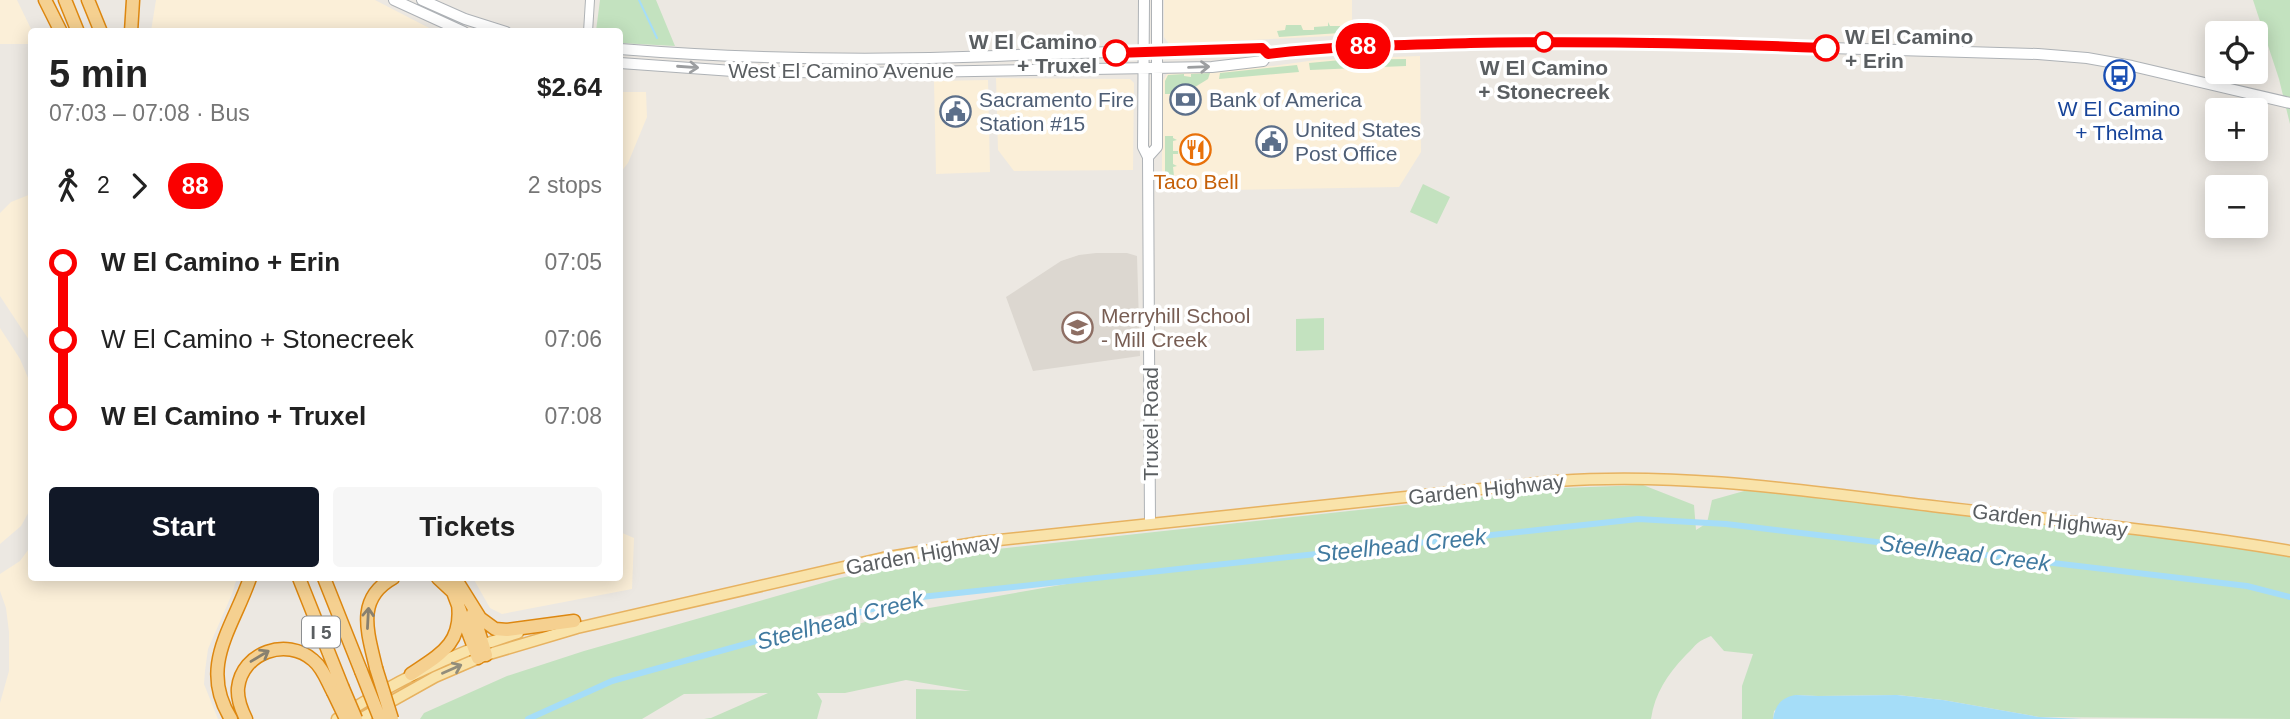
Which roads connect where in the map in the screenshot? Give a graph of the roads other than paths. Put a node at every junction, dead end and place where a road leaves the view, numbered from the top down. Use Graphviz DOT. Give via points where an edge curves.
graph roads {
  1 [pos="45,0"];
  2 [pos="65,0"];
  3 [pos="88,0"];
  4 [pos="133,0"];
  5 [pos="394,0"];
  6 [pos="422,0"];
  7 [pos="590,0"];
  8 [pos="1144,0"];
  9 [pos="1157,0"];
  10 [pos="59,28"];
  11 [pos="76,28"];
  12 [pos="99,28"];
  13 [pos="131,28"];
  14 [pos="455,28"];
  15 [pos="493,28"];
  16 [pos="588,28"];
  17 [pos="623,49"];
  18 [pos="1143,53"];
  19 [pos="1157,53"];
  20 [pos="1268,54"];
  21 [pos="623,63"];
  22 [pos="1143,68"];
  23 [pos="1157,68"];
  24 [pos="2290,103"];
  25 [pos="1148,157"];
  26 [pos="1150,523"];
  27 [pos="2290,551"];
  28 [pos="249,581"];
  29 [pos="300,581"];
  30 [pos="325,581"];
  31 [pos="389,581"];
  32 [pos="441,581"];
  33 [pos="456,581"];
  34 [pos="686,603"];
  35 [pos="464,604"];
  36 [pos="574,621"];
  37 [pos="480,651"];
  38 [pos="411,674"];
  39 [pos="338,689"];
  40 [pos="246,718"];
  41 [pos="231,719"];
  42 [pos="337,719"];
  43 [pos="346,719"];
  44 [pos="358,719"];
  45 [pos="380,719"];
  46 [pos="391,719"];
  1 -- 10 [label="highway"];
  2 -- 11 [label="highway"];
  3 -- 12 [label="highway"];
  4 -- 13 [label="highway"];
  5 -- 14 [label="main road"];
  6 -- 15 [label="main road"];
  7 -- 16 [label="street"];
  8 -- 18 [label="main road, Truxel Road"];
  9 -- 19 [label="main road, Truxel Road"];
  17 -- 18 [label="main road, West El Camino Avenue" via="857,59"];
  18 -- 19 [label="main road, West El Camino Avenue"];
  18 -- 22 [label="main road, Truxel Road"];
  19 -- 20 [label="main road, West El Camino Avenue" via="1262,48"];
  19 -- 23 [label="main road, Truxel Road"];
  23 -- 20 [label="main road, West El Camino Avenue, one-way" via="1263,61"];
  20 -- 24 [label="main road, West El Camino Avenue" via="1336,47 1637,42 2038,54 2132,66"];
  21 -- 22 [label="main road, West El Camino Avenue, one-way" via="804,73"];
  22 -- 23 [label="main road, West El Camino Avenue"];
  22 -- 25 [label="main road, Truxel Road" via="1143,147"];
  23 -- 25 [label="main road, Truxel Road" via="1157,147"];
  25 -- 26 [label="main road, Truxel Road"];
  26 -- 27 [label="main road, Garden Highway" via="1557,481 1692,479"];
  26 -- 34 [label="main road, Garden Highway" via="917,551"];
  28 -- 41 [label="highway" via="221,645 217,666 218,688"];
  29 -- 39 [label="highway, I 5"];
  30 -- 45 [label="highway, I 5, bridge"];
  46 -- 31 [label="highway, one-way, bridge" via="366,617 376,592"];
  32 -- 35 [label="highway"];
  33 -- 35 [label="highway"];
  34 -- 36 [label="main road, Garden Highway"];
  34 -- 37 [label="main road, Garden Highway"];
  35 -- 36 [label="highway" via="501,630"];
  35 -- 37 [label="highway"];
  35 -- 38 [label="highway" via="451,644"];
  36 -- 37 [label="main road, Garden Highway" via="527,630"];
  37 -- 38 [label="main road, Garden Highway"];
  44 -- 37 [label="main road, Garden Highway, one-way"];
  38 -- 42 [label="main road, Garden Highway"];
  40 -- 39 [label="highway, one-way" via="238,692 242,674 252,660 273,650 297,651 312,659"];
  39 -- 43 [label="highway, bridge"];
  39 -- 44 [label="highway, I 5, bridge"];
}
